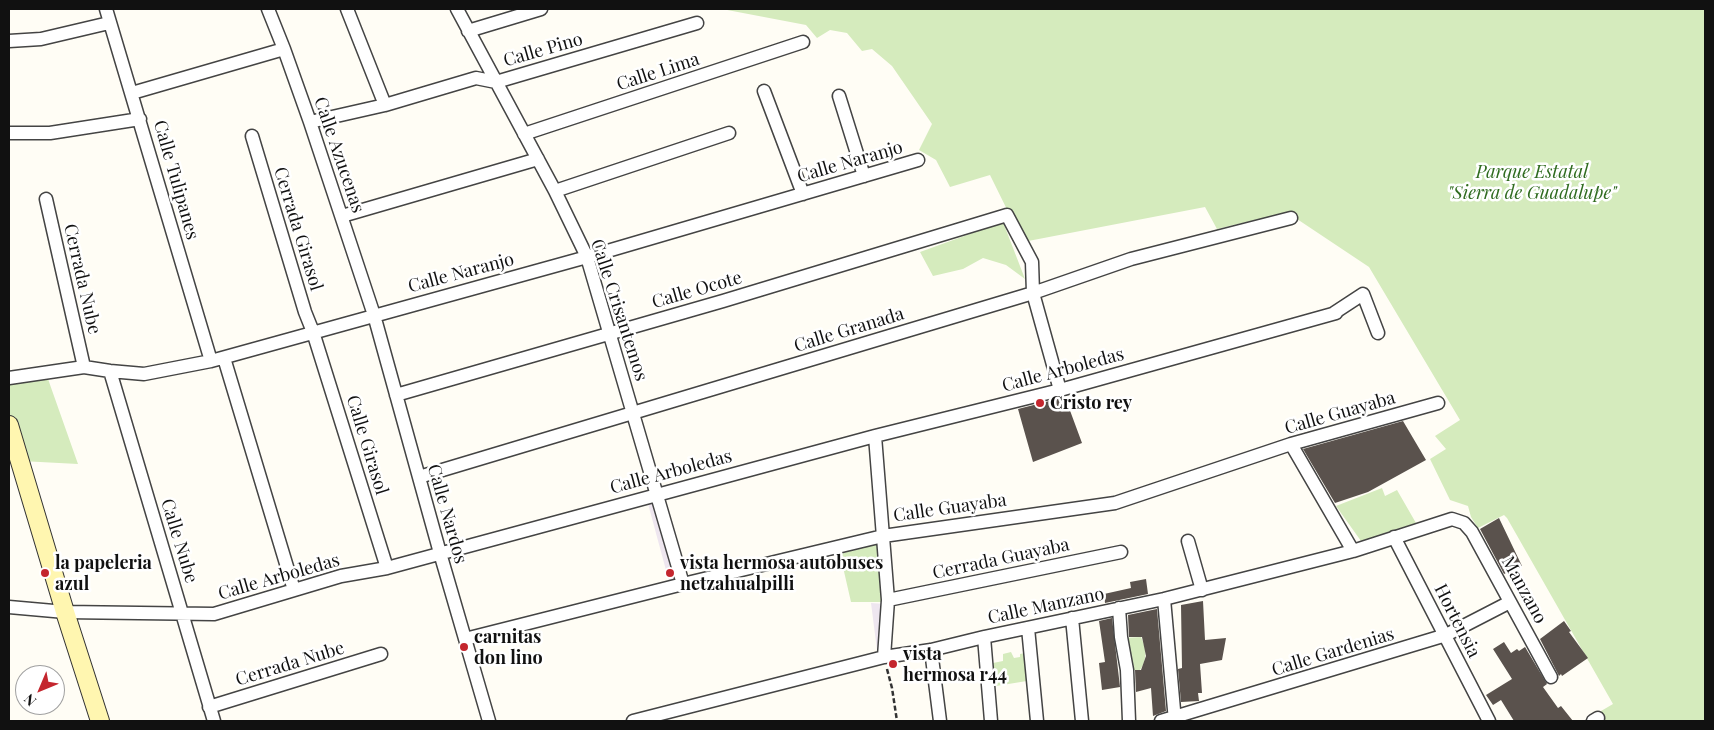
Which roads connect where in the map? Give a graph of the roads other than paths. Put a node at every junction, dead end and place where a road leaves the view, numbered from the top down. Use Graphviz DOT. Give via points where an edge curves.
graph roads {
  1 [pos="106,9"];
  2 [pos="268,9"];
  3 [pos="347,9"];
  4 [pos="457,9"];
  5 [pos="541,9"];
  6 [pos="109,22"];
  7 [pos="697,23"];
  8 [pos="468,31"];
  9 [pos="9,41"];
  10 [pos="803,42"];
  11 [pos="284,49"];
  12 [pos="496,82"];
  13 [pos="764,91"];
  14 [pos="132,93"];
  15 [pos="839,96"];
  16 [pos="385,105"];
  17 [pos="140,119"];
  18 [pos="310,122"];
  19 [pos="9,133"];
  20 [pos="729,133"];
  21 [pos="524,134"];
  22 [pos="252,136"];
  23 [pos="538,159"];
  24 [pos="918,160"];
  25 [pos="864,176"];
  26 [pos="555,191"];
  27 [pos="803,194"];
  28 [pos="46,199"];
  29 [pos="342,216"];
  30 [pos="1291,218"];
  31 [pos="587,257"];
  32 [pos="1033,293"];
  33 [pos="374,315"];
  34 [pos="313,332"];
  35 [pos="1378,333"];
  36 [pos="610,334"];
  37 [pos="217,359"];
  38 [pos="84,367"];
  39 [pos="110,372"];
  40 [pos="9,378"];
  41 [pos="1060,390"];
  42 [pos="396,395"];
  43 [pos="1438,403"];
  44 [pos="634,412"];
  45 [pos="9,426"];
  46 [pos="875,436"];
  47 [pos="1291,444"];
  48 [pos="419,477"];
  49 [pos="657,493"];
  50 [pos="1464,523"];
  51 [pos="884,536"];
  52 [pos="1394,537"];
  53 [pos="1188,541"];
  54 [pos="1353,551"];
  55 [pos="1120,552"];
  56 [pos="440,553"];
  57 [pos="387,568"];
  58 [pos="683,584"];
  59 [pos="294,590"];
  60 [pos="1202,590"];
  61 [pos="1164,599"];
  62 [pos="888,600"];
  63 [pos="1510,602"];
  64 [pos="9,607"];
  65 [pos="1120,608"];
  66 [pos="65,612"];
  67 [pos="183,614"];
  68 [pos="1072,618"];
  69 [pos="1028,628"];
  70 [pos="1446,636"];
  71 [pos="984,638"];
  72 [pos="464,639"];
  73 [pos="931,650"];
  74 [pos="382,654"];
  75 [pos="884,657"];
  76 [pos="1551,676"];
  77 [pos="210,707"];
  78 [pos="1170,720"];
  79 [pos="100,721"];
  80 [pos="214,721"];
  81 [pos="489,721"];
  82 [pos="633,721"];
  83 [pos="940,721"];
  84 [pos="991,721"];
  85 [pos="1037,721"];
  86 [pos="1082,721"];
  87 [pos="1129,721"];
  88 [pos="1489,721"];
  1 -- 6 [label="street, Calle Tulipanes"];
  2 -- 11 [label="street, Calle Azucenas"];
  3 -- 16 [label="street"];
  4 -- 8 [label="street, Calle Crisantemos"];
  5 -- 8 [label="street"];
  6 -- 9 [label="street" via="40,39"];
  6 -- 14 [label="street, Calle Tulipanes"];
  7 -- 12 [label="street, Calle Pino"];
  8 -- 12 [label="street, Calle Crisantemos"];
  10 -- 21 [label="street, Calle Lima"];
  11 -- 14 [label="street"];
  11 -- 18 [label="street, Calle Azucenas"];
  12 -- 16 [label="street, Calle Pino" via="476,78"];
  12 -- 21 [label="street, Calle Crisantemos"];
  13 -- 27 [label="street"];
  14 -- 17 [label="street, Calle Tulipanes"];
  15 -- 25 [label="street"];
  16 -- 18 [label="street, Calle Pino"];
  17 -- 19 [label="street" via="50,133"];
  17 -- 37 [label="street, Calle Tulipanes"];
  18 -- 29 [label="street, Calle Azucenas"];
  20 -- 26 [label="street"];
  21 -- 23 [label="street, Calle Crisantemos"];
  22 -- 34 [label="street, Cerrada Girasol"];
  23 -- 26 [label="street, Calle Crisantemos"];
  23 -- 29 [label="street"];
  24 -- 25 [label="street, Calle Naranjo"];
  25 -- 27 [label="street, Calle Naranjo"];
  26 -- 31 [label="street, Calle Crisantemos"];
  27 -- 31 [label="street, Calle Naranjo"];
  28 -- 38 [label="street, Cerrada Nube"];
  29 -- 33 [label="street, Calle Azucenas"];
  30 -- 32 [label="street, Calle Granada" via="1131,259"];
  31 -- 33 [label="street, Calle Naranjo"];
  31 -- 36 [label="street, Calle Crisantemos"];
  32 -- 36 [label="street, Calle Ocote" via="1032,262 1007,215"];
  32 -- 41 [label="street"];
  32 -- 44 [label="street, Calle Granada"];
  33 -- 34 [label="street, Calle Naranjo"];
  33 -- 42 [label="street, Calle Nardos"];
  34 -- 37 [label="street, Calle Naranjo"];
  34 -- 57 [label="street, Calle Girasol"];
  35 -- 41 [label="street, Calle Arboledas" via="1363,294 1335,313"];
  36 -- 42 [label="street, Calle Ocote"];
  36 -- 44 [label="street, Calle Crisantemos"];
  37 -- 39 [label="street, Calle Naranjo" via="144,374"];
  37 -- 59 [label="street, Calle Tulipanes"];
  38 -- 39 [label="street, Calle Naranjo"];
  38 -- 40 [label="street, Calle Naranjo"];
  39 -- 67 [label="street, Calle Nube"];
  41 -- 46 [label="street, Calle Arboledas"];
  42 -- 48 [label="street, Calle Nardos"];
  43 -- 47 [label="street, Calle Guayaba"];
  44 -- 48 [label="street, Calle Granada"];
  44 -- 49 [label="street, Calle Crisantemos"];
  45 -- 66 [label="street"];
  46 -- 49 [label="street, Calle Arboledas"];
  46 -- 51 [label="street"];
  47 -- 51 [label="street, Calle Guayaba" via="1114,503"];
  47 -- 54 [label="street"];
  48 -- 56 [label="street, Calle Nardos"];
  49 -- 56 [label="street, Calle Arboledas"];
  49 -- 58 [label="street, Calle Crisantemos"];
  50 -- 52 [label="street, Calle Manzano" via="1452,519"];
  50 -- 63 [label="street, Manzano"];
  51 -- 58 [label="street, Calle Guayaba"];
  51 -- 62 [label="street"];
  52 -- 54 [label="street, Calle Manzano"];
  52 -- 70 [label="street, Hortensia"];
  53 -- 60 [label="street"];
  54 -- 60 [label="street, Calle Manzano"];
  55 -- 62 [label="street, Cerrada Guayaba"];
  56 -- 57 [label="street, Calle Arboledas"];
  56 -- 72 [label="street, Calle Nardos"];
  57 -- 59 [label="street, Calle Arboledas" via="341,576"];
  58 -- 72 [label="street, Calle Guayaba"];
  59 -- 67 [label="street, Calle Arboledas" via="214,614"];
  60 -- 61 [label="street, Calle Manzano"];
  61 -- 65 [label="street, Calle Manzano"];
  61 -- 78 [label="street"];
  62 -- 75 [label="street"];
  63 -- 70 [label="street, Calle Gardenias"];
  63 -- 76 [label="street, Manzano"];
  64 -- 66 [label="street, Calle Arboledas"];
  65 -- 68 [label="street, Calle Manzano"];
  65 -- 87 [label="street"];
  66 -- 67 [label="street, Calle Arboledas"];
  66 -- 79 [label="street"];
  67 -- 77 [label="street, Calle Nube"];
  68 -- 69 [label="street, Calle Manzano"];
  68 -- 86 [label="street"];
  69 -- 71 [label="street, Calle Manzano"];
  69 -- 85 [label="street"];
  70 -- 78 [label="street, Calle Gardenias"];
  70 -- 88 [label="street, Hortensia"];
  71 -- 73 [label="street, Calle Manzano"];
  71 -- 84 [label="street"];
  72 -- 81 [label="street, Calle Nardos"];
  73 -- 75 [label="street, Calle Manzano"];
  73 -- 83 [label="street"];
  74 -- 77 [label="street, Cerrada Nube"];
  75 -- 82 [label="street, Calle Manzano"];
  77 -- 80 [label="street, Calle Nube"];
}
